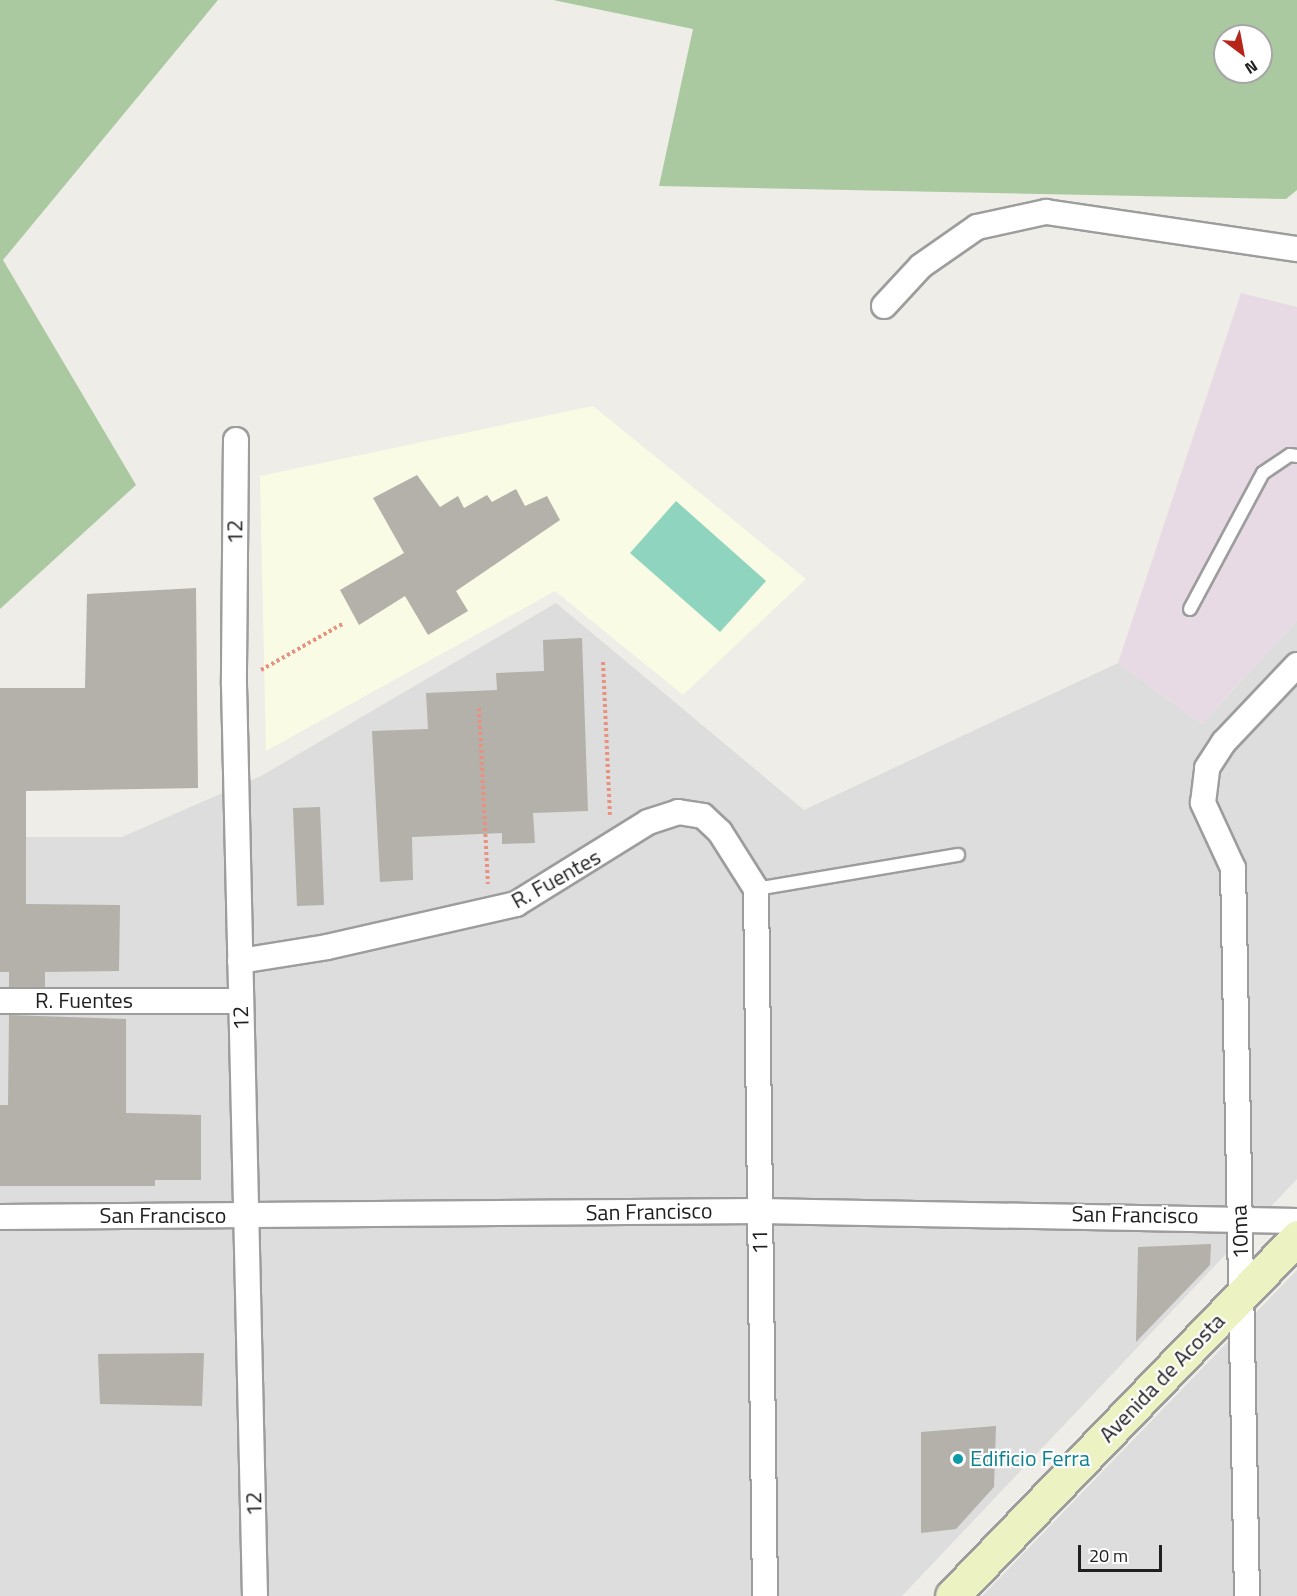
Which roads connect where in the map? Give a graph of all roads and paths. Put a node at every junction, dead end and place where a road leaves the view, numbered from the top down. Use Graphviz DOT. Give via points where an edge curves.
graph roads {
  1 [pos="1297,249"];
  2 [pos="884,306"];
  3 [pos="236,440"];
  4 [pos="1297,456"];
  5 [pos="1190,609"];
  6 [pos="344,623"];
  7 [pos="603,662"];
  8 [pos="1297,665"];
  9 [pos="234,685"];
  10 [pos="479,708"];
  11 [pos="611,848"];
  12 [pos="958,855"];
  13 [pos="756,889"];
  14 [pos="489,910"];
  15 [pos="240,961"];
  16 [pos="0,1001"];
  17 [pos="240,1001"];
  18 [pos="760,1211"];
  19 [pos="249,1216"];
  20 [pos="1238,1216"];
  21 [pos="0,1217"];
  22 [pos="1297,1221"];
  23 [pos="1297,1237"];
  24 [pos="1242,1294"];
  25 [pos="255,1596"];
  26 [pos="765,1596"];
  27 [pos="952,1596"];
  28 [pos="1247,1596"];
  1 -- 2 [label="street" via="1046,212 977,227 921,266"];
  3 -- 9 [label="street, 12"];
  4 -- 5 [label="lane" via="1290,455 1263,473"];
  6 -- 9 [label="path"];
  7 -- 11 [label="path"];
  8 -- 20 [label="street, 10ma" via="1224,742 1207,768 1203,803 1233,868"];
  9 -- 15 [label="street, 12"];
  10 -- 14 [label="path"];
  11 -- 13 [label="street, R. Fuentes" via="648,822 678,812 703,816 720,832"];
  11 -- 14 [label="street, R. Fuentes" via="516,904"];
  12 -- 13 [label="lane"];
  13 -- 18 [label="street, 11"];
  14 -- 15 [label="street, R. Fuentes"];
  15 -- 17 [label="street, 12"];
  16 -- 17 [label="street, R. Fuentes"];
  17 -- 19 [label="street, 12"];
  18 -- 19 [label="street, San Francisco"];
  18 -- 20 [label="street, San Francisco"];
  18 -- 26 [label="street, 11"];
  19 -- 21 [label="street, San Francisco"];
  19 -- 25 [label="street, 12"];
  20 -- 22 [label="street, San Francisco"];
  20 -- 24 [label="street, 10ma"];
  23 -- 24 [label="main road, Avenida de Acosta"];
  24 -- 27 [label="main road, Avenida de Acosta"];
  24 -- 28 [label="street, 10ma" via="1238,1321"];
}
